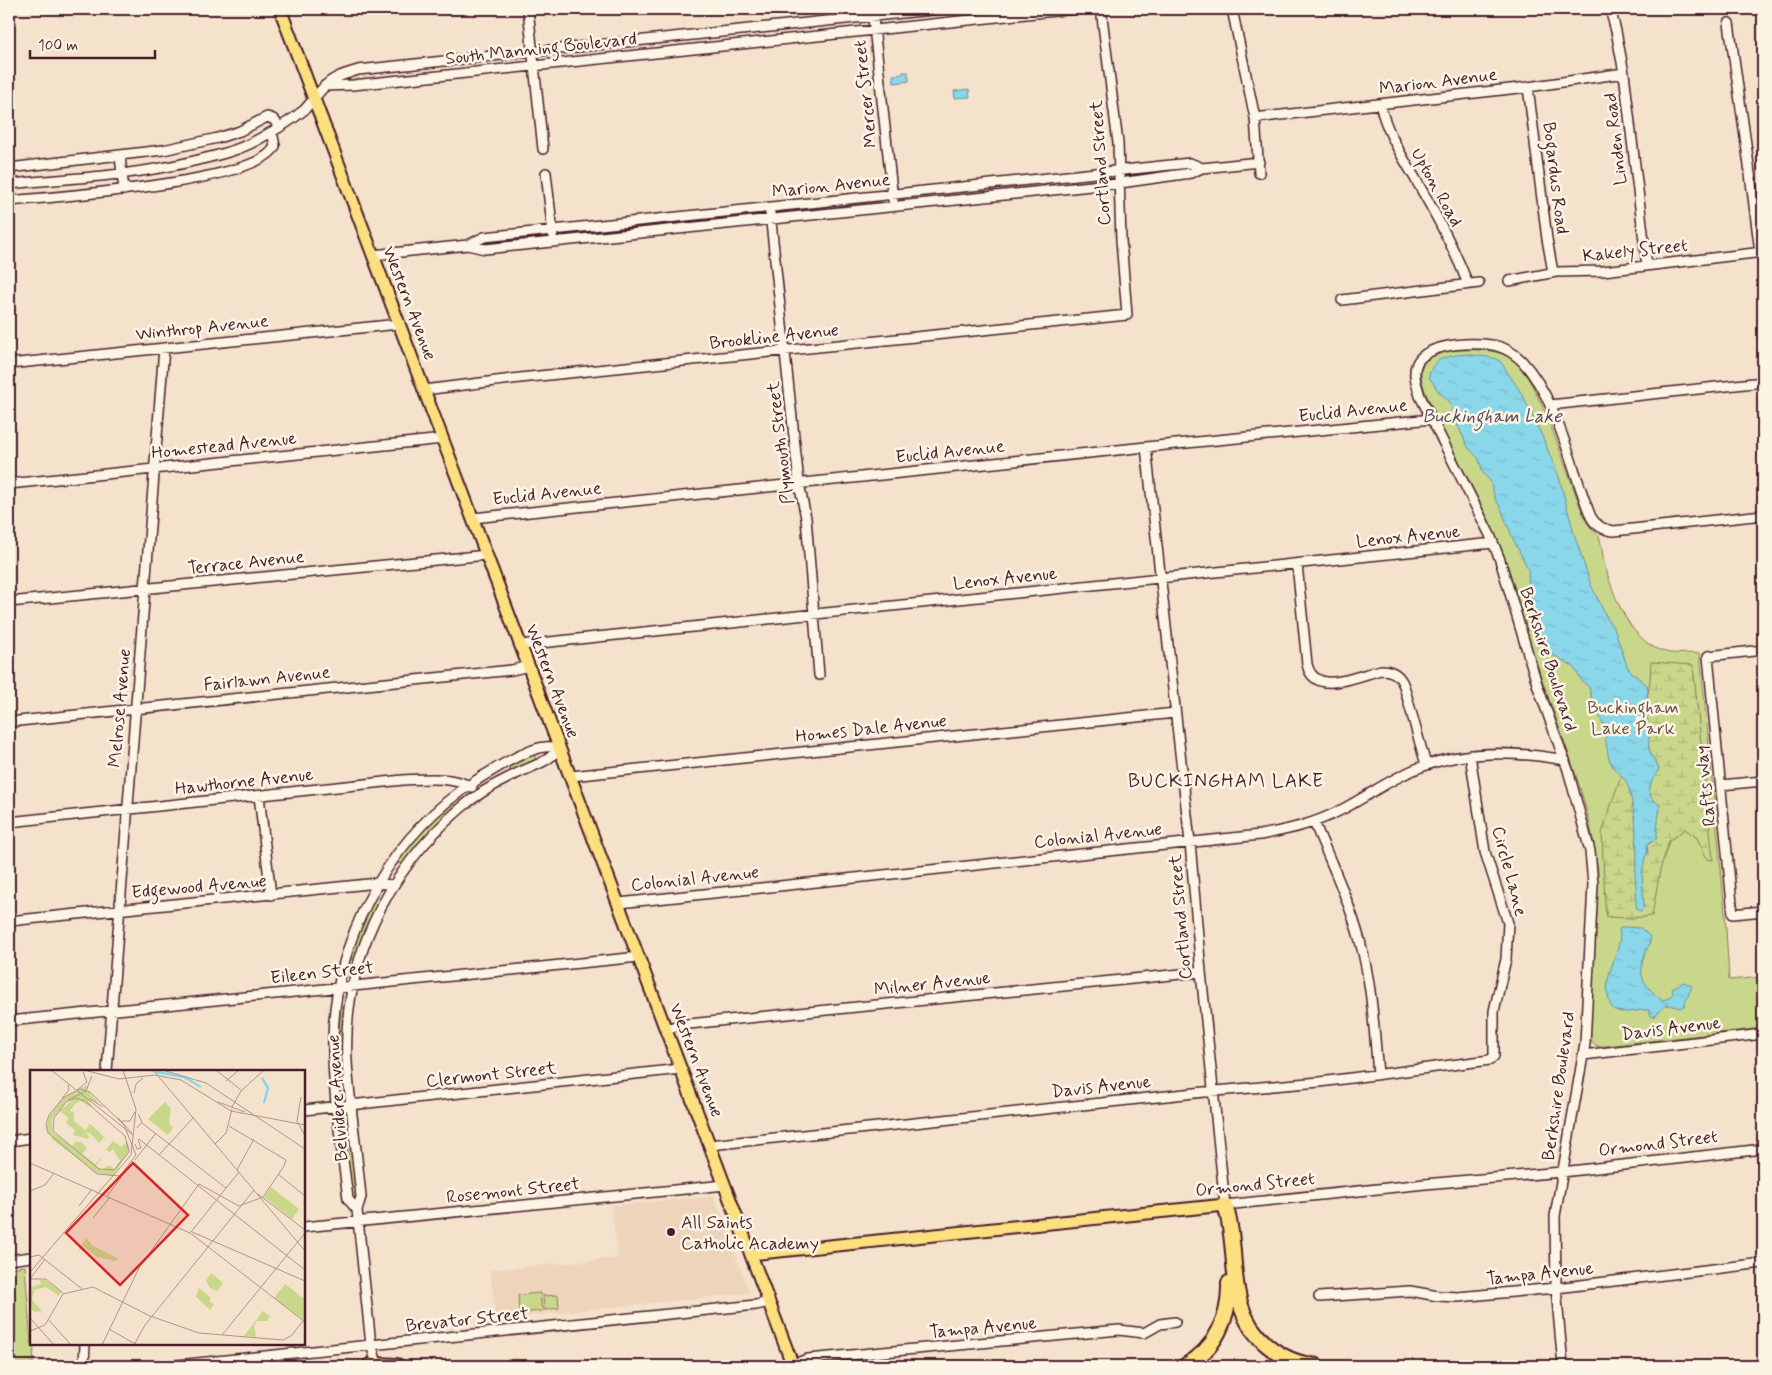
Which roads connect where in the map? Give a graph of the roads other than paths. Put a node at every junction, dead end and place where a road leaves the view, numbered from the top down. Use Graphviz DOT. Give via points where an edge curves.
graph roads {
  1 [pos="280,9"];
  2 [pos="528,9"];
  3 [pos="941,9"];
  4 [pos="1074,9"];
  5 [pos="1101,9"];
  6 [pos="1232,9"];
  7 [pos="1610,9"];
  8 [pos="872,12"];
  9 [pos="987,13"];
  10 [pos="1729,23"];
  11 [pos="757,28"];
  12 [pos="874,29"];
  13 [pos="654,38"];
  14 [pos="758,42"];
  15 [pos="533,52"];
  16 [pos="656,52"];
  17 [pos="428,63"];
  18 [pos="534,66"];
  19 [pos="1624,73"];
  20 [pos="429,76"];
  21 [pos="324,86"];
  22 [pos="1528,87"];
  23 [pos="314,98"];
  24 [pos="1380,104"];
  25 [pos="1255,118"];
  26 [pos="276,129"];
  27 [pos="543,149"];
  28 [pos="120,157"];
  29 [pos="1259,162"];
  30 [pos="9,168"];
  31 [pos="1202,168"];
  32 [pos="1119,172"];
  33 [pos="123,173"];
  34 [pos="546,173"];
  35 [pos="1260,173"];
  36 [pos="1120,183"];
  37 [pos="9,184"];
  38 [pos="1004,184"];
  39 [pos="124,190"];
  40 [pos="892,195"];
  41 [pos="1005,195"];
  42 [pos="9,201"];
  43 [pos="894,205"];
  44 [pos="770,208"];
  45 [pos="660,219"];
  46 [pos="771,219"];
  47 [pos="553,230"];
  48 [pos="662,230"];
  49 [pos="554,242"];
  50 [pos="468,244"];
  51 [pos="1761,252"];
  52 [pos="373,255"];
  53 [pos="1647,266"];
  54 [pos="1553,272"];
  55 [pos="1510,280"];
  56 [pos="1468,284"];
  57 [pos="1479,284"];
  58 [pos="1342,300"];
  59 [pos="1126,315"];
  60 [pos="399,324"];
  61 [pos="164,348"];
  62 [pos="786,350"];
  63 [pos="9,364"];
  64 [pos="1763,382"];
  65 [pos="424,390"];
  66 [pos="1550,405"];
  67 [pos="1431,419"];
  68 [pos="443,439"];
  69 [pos="1146,447"];
  70 [pos="155,469"];
  71 [pos="799,483"];
  72 [pos="9,484"];
  73 [pos="1763,515"];
  74 [pos="473,518"];
  75 [pos="1494,544"];
  76 [pos="487,554"];
  77 [pos="1297,564"];
  78 [pos="1160,578"];
  79 [pos="145,588"];
  80 [pos="9,602"];
  81 [pos="813,614"];
  82 [pos="521,644"];
  83 [pos="1763,650"];
  84 [pos="529,666"];
  85 [pos="819,675"];
  86 [pos="136,708"];
  87 [pos="1175,713"];
  88 [pos="9,722"];
  89 [pos="560,748"];
  90 [pos="1470,755"];
  91 [pos="1565,760"];
  92 [pos="1426,765"];
  93 [pos="571,776"];
  94 [pos="1763,781"];
  95 [pos="469,785"];
  96 [pos="1721,785"];
  97 [pos="481,793"];
  98 [pos="259,796"];
  99 [pos="128,810"];
  100 [pos="9,822"];
  101 [pos="1314,822"];
  102 [pos="1190,842"];
  103 [pos="378,883"];
  104 [pos="392,885"];
  105 [pos="271,895"];
  106 [pos="618,902"];
  107 [pos="120,910"];
  108 [pos="1763,911"];
  109 [pos="9,921"];
  110 [pos="639,957"];
  111 [pos="1201,972"];
  112 [pos="354,985"];
  113 [pos="339,987"];
  114 [pos="112,1011"];
  115 [pos="9,1021"];
  116 [pos="666,1029"];
  117 [pos="1763,1034"];
  118 [pos="1494,1055"];
  119 [pos="1583,1055"];
  120 [pos="681,1069"];
  121 [pos="107,1070"];
  122 [pos="1378,1074"];
  123 [pos="1214,1091"];
  124 [pos="352,1105"];
  125 [pos="338,1106"];
  126 [pos="305,1110"];
  127 [pos="30,1138"];
  128 [pos="9,1141"];
  129 [pos="710,1145"];
  130 [pos="1763,1149"];
  131 [pos="1562,1172"];
  132 [pos="725,1185"];
  133 [pos="1225,1205"];
  134 [pos="357,1210"];
  135 [pos="358,1221"];
  136 [pos="305,1227"];
  137 [pos="751,1254"];
  138 [pos="30,1257"];
  139 [pos="9,1260"];
  140 [pos="1763,1263"];
  141 [pos="1556,1288"];
  142 [pos="1319,1297"];
  143 [pos="769,1302"];
  144 [pos="1175,1322"];
  145 [pos="85,1345"];
  146 [pos="371,1345"];
  147 [pos="793,1365"];
  148 [pos="84,1366"];
  149 [pos="168,1366"];
  150 [pos="373,1366"];
  151 [pos="397,1366"];
  152 [pos="1185,1366"];
  153 [pos="1316,1366"];
  154 [pos="1563,1366"];
  1 -- 23 [label="main road, Western Avenue"];
  2 -- 15 [label="street"];
  3 -- 8 [label="street, South Manning Boulevard"];
  4 -- 9 [label="street, South Manning Boulevard"];
  5 -- 32 [label="street, Cortland Street"];
  6 -- 25 [label="street"];
  7 -- 19 [label="street, Linden Road"];
  8 -- 11 [label="street, South Manning Boulevard"];
  8 -- 12 [label="street, Mercer Street"];
  9 -- 12 [label="street, South Manning Boulevard"];
  10 -- 51 [label="street"];
  11 -- 13 [label="street, South Manning Boulevard"];
  11 -- 14 [label="street"];
  12 -- 14 [label="street, South Manning Boulevard"];
  12 -- 40 [label="street, Mercer Street"];
  13 -- 15 [label="street, South Manning Boulevard"];
  13 -- 16 [label="street, South Manning Boulevard"];
  14 -- 16 [label="street, South Manning Boulevard"];
  15 -- 17 [label="street, South Manning Boulevard"];
  15 -- 18 [label="street"];
  16 -- 18 [label="street, South Manning Boulevard"];
  17 -- 20 [label="street, South Manning Boulevard"];
  17 -- 21 [label="street, South Manning Boulevard" via="358,70"];
  18 -- 20 [label="street, South Manning Boulevard"];
  18 -- 27 [label="street"];
  19 -- 22 [label="street, Marion Avenue"];
  19 -- 53 [label="street, Linden Road"];
  20 -- 21 [label="street, South Manning Boulevard"];
  21 -- 23 [label="street, South Manning Boulevard"];
  22 -- 24 [label="street, Marion Avenue"];
  22 -- 54 [label="street, Bogardus Road"];
  23 -- 26 [label="street, South Manning Boulevard"];
  23 -- 52 [label="main road, Western Avenue"];
  24 -- 25 [label="street, Marion Avenue"];
  24 -- 56 [label="street, Upton Road" via="1390,136 1427,200"];
  25 -- 29 [label="street"];
  26 -- 28 [label="street" via="273,119 267,117 218,138"];
  26 -- 33 [label="street, South Manning Boulevard" via="225,153 174,166"];
  26 -- 39 [label="street" via="274,149 246,165 188,180"];
  28 -- 30 [label="street"];
  28 -- 33 [label="street"];
  29 -- 31 [label="street, Marion Avenue"];
  29 -- 35 [label="street"];
  31 -- 32 [label="street, Marion Avenue" via="1190,164"];
  31 -- 36 [label="street, Marion Avenue" via="1191,173"];
  32 -- 36 [label="street, Cortland Street"];
  32 -- 38 [label="street, Marion Avenue"];
  33 -- 37 [label="street, South Manning Boulevard"];
  33 -- 39 [label="street"];
  34 -- 47 [label="street"];
  36 -- 41 [label="street, Marion Avenue"];
  36 -- 59 [label="street, Cortland Street"];
  38 -- 40 [label="street, Marion Avenue"];
  38 -- 41 [label="street"];
  39 -- 42 [label="street"];
  40 -- 43 [label="street, Mercer Street"];
  40 -- 44 [label="street, Marion Avenue"];
  41 -- 43 [label="street, Marion Avenue"];
  43 -- 46 [label="street, Marion Avenue"];
  44 -- 45 [label="street, Marion Avenue"];
  44 -- 46 [label="street, Plymouth Street"];
  45 -- 47 [label="street, Marion Avenue"];
  45 -- 48 [label="street"];
  46 -- 48 [label="street, Marion Avenue"];
  46 -- 62 [label="street, Plymouth Street"];
  47 -- 49 [label="street"];
  47 -- 50 [label="street, Marion Avenue" via="484,237"];
  48 -- 49 [label="street, Marion Avenue"];
  49 -- 50 [label="street, Marion Avenue" via="485,249"];
  50 -- 52 [label="street, Marion Avenue"];
  51 -- 53 [label="street, Kakely Street"];
  52 -- 60 [label="main road, Western Avenue"];
  53 -- 54 [label="street, Kakely Street"];
  54 -- 55 [label="street, Kakely Street"];
  56 -- 57 [label="street"];
  56 -- 58 [label="street"];
  59 -- 62 [label="street, Brookline Avenue"];
  60 -- 61 [label="street, Winthrop Avenue"];
  60 -- 65 [label="main road, Western Avenue"];
  61 -- 63 [label="street, Winthrop Avenue"];
  61 -- 70 [label="street, Melrose Avenue"];
  62 -- 65 [label="street, Brookline Avenue"];
  62 -- 71 [label="street, Plymouth Street"];
  64 -- 66 [label="street"];
  65 -- 68 [label="main road, Western Avenue"];
  66 -- 67 [label="street, Berkshire Boulevard" via="1532,373 1516,356 1502,347 1467,344 1436,348 1417,362 1415,379"];
  66 -- 73 [label="street, Berkshire Boulevard" via="1587,507 1594,521 1605,530"];
  67 -- 69 [label="street, Euclid Avenue"];
  67 -- 75 [label="street, Berkshire Boulevard"];
  68 -- 70 [label="street, Homestead Avenue"];
  68 -- 74 [label="main road, Western Avenue"];
  69 -- 71 [label="street, Euclid Avenue"];
  69 -- 78 [label="street, Cortland Street"];
  70 -- 72 [label="street, Homestead Avenue"];
  70 -- 79 [label="street, Melrose Avenue"];
  71 -- 74 [label="street, Euclid Avenue"];
  71 -- 81 [label="street, Plymouth Street" via="806,518"];
  74 -- 76 [label="main road, Western Avenue"];
  75 -- 77 [label="street, Lenox Avenue"];
  75 -- 91 [label="street, Berkshire Boulevard" via="1538,687"];
  76 -- 79 [label="street, Terrace Avenue"];
  76 -- 82 [label="main road, Western Avenue"];
  77 -- 78 [label="street, Lenox Avenue"];
  77 -- 92 [label="street" via="1310,674 1326,683 1381,670 1397,675 1404,686"];
  78 -- 81 [label="street, Lenox Avenue"];
  78 -- 87 [label="street, Cortland Street"];
  79 -- 80 [label="street, Terrace Avenue"];
  79 -- 86 [label="street, Melrose Avenue"];
  81 -- 82 [label="street, Lenox Avenue"];
  81 -- 85 [label="street, Plymouth Street"];
  82 -- 84 [label="main road, Western Avenue"];
  83 -- 96 [label="street, Rafts Way" via="1708,656"];
  84 -- 86 [label="street, Fairlawn Avenue"];
  84 -- 89 [label="main road, Western Avenue"];
  86 -- 88 [label="street, Fairlawn Avenue"];
  86 -- 99 [label="street, Melrose Avenue"];
  87 -- 93 [label="street, Homes Dale Avenue"];
  87 -- 102 [label="street, Cortland Street"];
  89 -- 93 [label="main road, Western Avenue"];
  89 -- 95 [label="street, Belvidere Avenue" via="544,747 530,752"];
  89 -- 97 [label="street, Belvidere Avenue" via="548,759"];
  90 -- 91 [label="street, Colonial Avenue" via="1511,753"];
  90 -- 92 [label="street, Colonial Avenue"];
  90 -- 118 [label="street, Circle Lane" via="1485,852 1508,923 1506,959 1494,1011"];
  91 -- 119 [label="street, Berkshire Boulevard" via="1586,834 1593,875"];
  92 -- 101 [label="street, Colonial Avenue"];
  93 -- 106 [label="main road, Western Avenue"];
  94 -- 96 [label="street"];
  95 -- 97 [label="street, Hawthorne Avenue"];
  95 -- 98 [label="street, Hawthorne Avenue" via="433,778"];
  95 -- 103 [label="street, Belvidere Avenue" via="418,830"];
  96 -- 108 [label="street, Rafts Way" via="1734,914"];
  97 -- 104 [label="street, Belvidere Avenue" via="426,841"];
  98 -- 99 [label="street, Hawthorne Avenue"];
  98 -- 105 [label="street"];
  99 -- 100 [label="street, Hawthorne Avenue"];
  99 -- 107 [label="street, Melrose Avenue"];
  101 -- 102 [label="street, Colonial Avenue" via="1260,835"];
  101 -- 122 [label="street" via="1360,940 1369,981"];
  102 -- 106 [label="street, Colonial Avenue"];
  102 -- 111 [label="street, Cortland Street"];
  103 -- 104 [label="street, Edgewood Avenue"];
  103 -- 105 [label="street, Edgewood Avenue"];
  103 -- 113 [label="street, Belvidere Avenue" via="356,929"];
  104 -- 112 [label="street, Belvidere Avenue" via="368,936"];
  105 -- 107 [label="street, Edgewood Avenue"];
  106 -- 110 [label="main road, Western Avenue"];
  107 -- 109 [label="street, Edgewood Avenue"];
  107 -- 114 [label="street, Melrose Avenue"];
  110 -- 112 [label="street, Eileen Street"];
  110 -- 116 [label="main road, Western Avenue"];
  111 -- 116 [label="street, Milner Avenue"];
  111 -- 123 [label="street, Cortland Street"];
  112 -- 113 [label="street, Eileen Street"];
  112 -- 124 [label="street, Belvidere Avenue" via="347,1060"];
  113 -- 114 [label="street, Eileen Street"];
  113 -- 125 [label="street, Belvidere Avenue" via="333,1041"];
  114 -- 115 [label="street, Eileen Street"];
  114 -- 121 [label="street, Melrose Avenue"];
  116 -- 120 [label="main road, Western Avenue"];
  117 -- 119 [label="street, Davis Avenue"];
  118 -- 122 [label="street, Davis Avenue" via="1488,1060"];
  119 -- 131 [label="street, Berkshire Boulevard"];
  120 -- 124 [label="street, Clermont Street"];
  120 -- 129 [label="main road, Western Avenue"];
  122 -- 123 [label="street, Davis Avenue"];
  123 -- 129 [label="street, Davis Avenue"];
  123 -- 133 [label="street, Cortland Street"];
  124 -- 125 [label="street, Clermont Street"];
  124 -- 134 [label="street, Belvidere Avenue" via="361,1198"];
  125 -- 126 [label="street, Clermont Street"];
  125 -- 134 [label="street, Belvidere Avenue" via="348,1199"];
  127 -- 128 [label="street"];
  129 -- 132 [label="main road, Western Avenue"];
  130 -- 131 [label="street, Ormond Street"];
  131 -- 133 [label="street, Ormond Street"];
  131 -- 141 [label="street, Berkshire Boulevard" via="1555,1216"];
  132 -- 135 [label="street, Rosemont Street"];
  132 -- 137 [label="main road, Western Avenue"];
  133 -- 137 [label="main road, Ormond Street"];
  133 -- 152 [label="highway" via="1227,1310 1213,1341"];
  133 -- 153 [label="highway" via="1238,1297 1246,1321 1261,1340 1279,1354"];
  134 -- 135 [label="street, Belvidere Avenue"];
  135 -- 136 [label="street, Rosemont Street"];
  135 -- 146 [label="street, Belvidere Avenue"];
  137 -- 143 [label="main road, Western Avenue"];
  138 -- 139 [label="street"];
  140 -- 141 [label="street, Tampa Avenue"];
  141 -- 142 [label="street, Tampa Avenue" via="1458,1297 1410,1291"];
  141 -- 154 [label="street, Berkshire Boulevard"];
  143 -- 146 [label="street, Brevator Street"];
  143 -- 147 [label="main road, Western Avenue"];
  144 -- 147 [label="street, Tampa Avenue" via="1160,1324 1144,1333 1119,1330 808,1360"];
  145 -- 148 [label="street"];
  146 -- 149 [label="street, Brevator Street"];
  146 -- 150 [label="street, Belvidere Avenue"];
  150 -- 151 [label="highway"];
}
